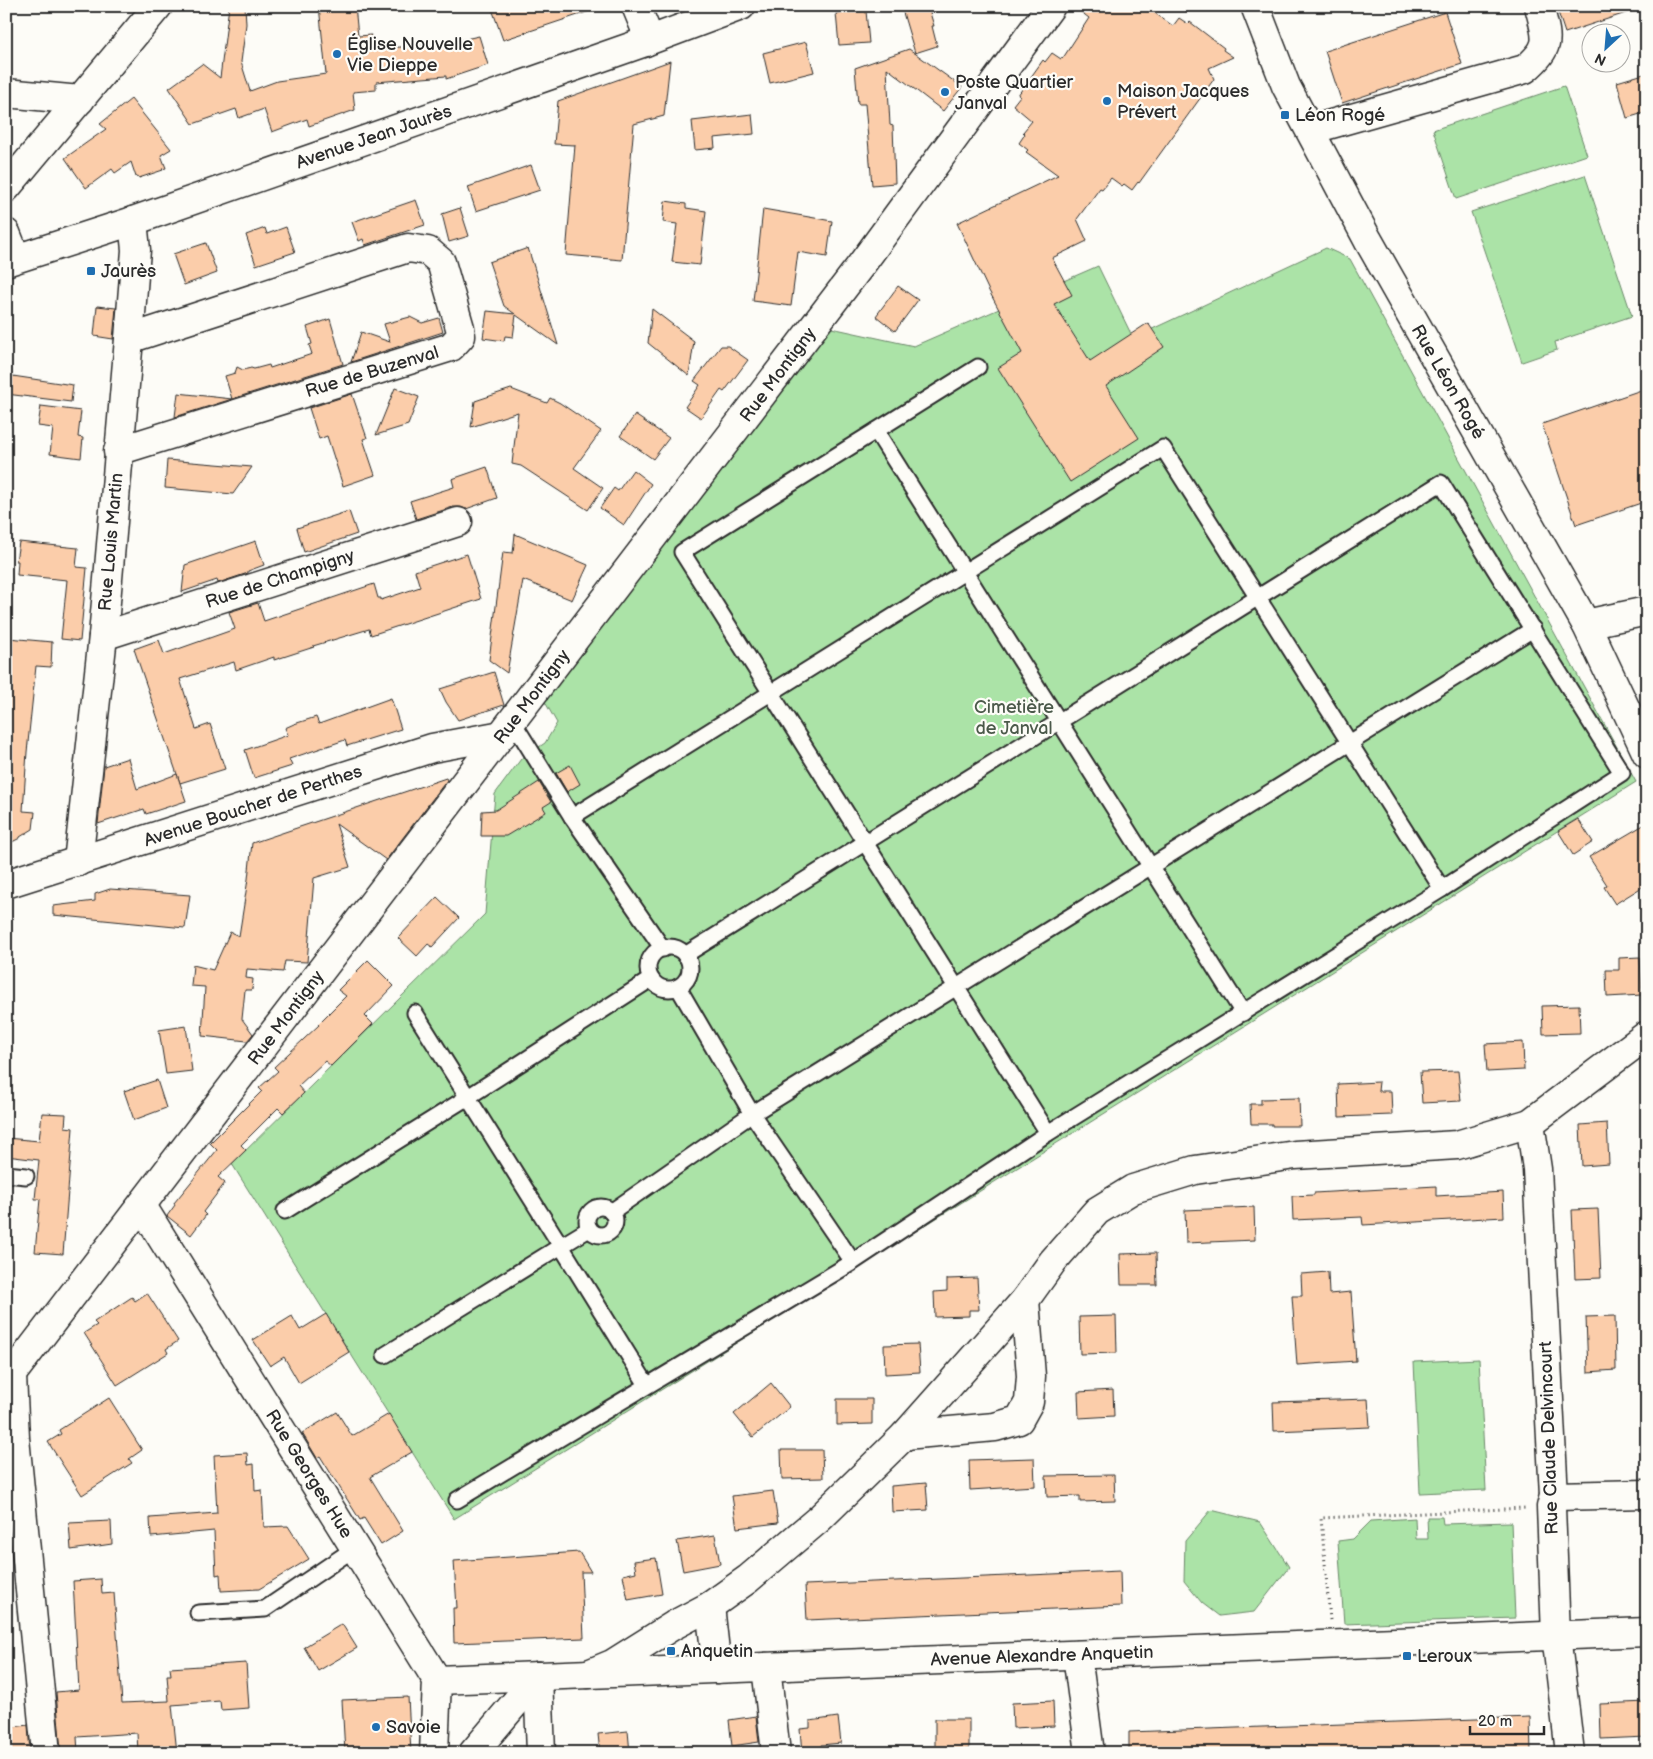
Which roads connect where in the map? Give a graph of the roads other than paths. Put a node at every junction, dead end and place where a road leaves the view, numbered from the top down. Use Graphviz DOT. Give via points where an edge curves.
graph roads {
  1 [pos="158,6"];
  2 [pos="636,6"];
  3 [pos="741,6"];
  4 [pos="1052,6"];
  5 [pos="1254,6"];
  6 [pos="1539,6"];
  7 [pos="645,42"];
  8 [pos="6,93"];
  9 [pos="80,100"];
  10 [pos="1310,130"];
  11 [pos="6,188"];
  12 [pos="133,222"];
  13 [pos="6,233"];
  14 [pos="11,260"];
  15 [pos="129,340"];
  16 [pos="978,367"];
  17 [pos="876,431"];
  18 [pos="118,451"];
  19 [pos="458,522"];
  20 [pos="965,572"];
  21 [pos="1257,598"];
  22 [pos="1647,611"];
  23 [pos="1586,624"];
  24 [pos="1533,629"];
  25 [pos="103,636"];
  26 [pos="771,693"];
  27 [pos="1059,721"];
  28 [pos="507,728"];
  29 [pos="1349,743"];
  30 [pos="1647,754"];
  31 [pos="572,817"];
  32 [pos="865,842"];
  33 [pos="78,862"];
  34 [pos="1150,867"];
  35 [pos="6,884"];
  36 [pos="1442,889"];
  37 [pos="663,948"];
  38 [pos="685,955"];
  39 [pos="651,979"];
  40 [pos="678,987"];
  41 [pos="956,988"];
  42 [pos="415,1013"];
  43 [pos="1243,1013"];
  44 [pos="1647,1035"];
  45 [pos="468,1098"];
  46 [pos="752,1114"];
  47 [pos="1530,1123"];
  48 [pos="1048,1133"];
  49 [pos="6,1174"];
  50 [pos="26,1176"];
  51 [pos="142,1206"];
  52 [pos="285,1211"];
  53 [pos="561,1246"];
  54 [pos="853,1262"];
  55 [pos="1025,1300"];
  56 [pos="385,1355"];
  57 [pos="9,1379"];
  58 [pos="647,1385"];
  59 [pos="904,1435"];
  60 [pos="1647,1494"];
  61 [pos="457,1500"];
  62 [pos="1553,1502"];
  63 [pos="355,1548"];
  64 [pos="710,1606"];
  65 [pos="198,1613"];
  66 [pos="1647,1632"];
  67 [pos="1556,1635"];
  68 [pos="1077,1655"];
  69 [pos="766,1667"];
  70 [pos="716,1669"];
  71 [pos="588,1674"];
  72 [pos="538,1676"];
  73 [pos="437,1680"];
  74 [pos="46,1753"];
  75 [pos="434,1753"];
  76 [pos="473,1753"];
  77 [pos="541,1753"];
  78 [pos="776,1753"];
  79 [pos="1090,1753"];
  80 [pos="1570,1753"];
  1 -- 9 [label="street"];
  2 -- 7 [label="street"];
  3 -- 7 [label="street, Avenue Jean Jaurès"];
  4 -- 28 [label="street, Rue Montigny" via="861,265"];
  5 -- 10 [label="street, Rue Léon Rogé" via="1286,86"];
  6 -- 10 [label="street" via="1547,39 1539,58 1525,69"];
  7 -- 12 [label="street, Avenue Jean Jaurès"];
  8 -- 9 [label="street"];
  9 -- 11 [label="street"];
  10 -- 23 [label="street, Rue Léon Rogé" via="1368,240"];
  12 -- 14 [label="street, Avenue Jean Jaurès"];
  12 -- 15 [label="street, Rue Louis Martin" via="136,250"];
  13 -- 14 [label="street"];
  15 -- 18 [label="street, Rue Louis Martin"];
  15 -- 18 [label="street, Rue de Buzenval" via="408,248 428,251 441,262 461,336 451,347"];
  16 -- 17 [label="lane"];
  17 -- 20 [label="lane"];
  17 -- 26 [label="lane" via="682,552"];
  18 -- 25 [label="street, Rue Louis Martin"];
  19 -- 25 [label="street, Rue de Champigny"];
  20 -- 21 [label="lane" via="1163,448"];
  20 -- 26 [label="lane"];
  20 -- 27 [label="lane"];
  21 -- 24 [label="lane" via="1441,483"];
  21 -- 27 [label="lane"];
  21 -- 29 [label="lane"];
  22 -- 23 [label="street"];
  23 -- 30 [label="street, Rue Léon Rogé"];
  24 -- 29 [label="lane"];
  24 -- 36 [label="lane" via="1622,773"];
  25 -- 33 [label="street, Rue Louis Martin"];
  26 -- 31 [label="lane"];
  26 -- 32 [label="lane"];
  27 -- 32 [label="lane"];
  27 -- 34 [label="lane"];
  28 -- 31 [label="lane"];
  28 -- 33 [label="street, Avenue Boucher de Perthes" via="432,748"];
  28 -- 51 [label="street, Rue Montigny"];
  29 -- 34 [label="lane"];
  29 -- 36 [label="lane"];
  31 -- 37 [label="lane"];
  32 -- 38 [label="lane"];
  32 -- 41 [label="lane"];
  33 -- 35 [label="street, Avenue Boucher de Perthes"];
  34 -- 41 [label="lane"];
  34 -- 43 [label="lane"];
  36 -- 43 [label="lane"];
  37 -- 38 [label="lane" via="678,950"];
  37 -- 39 [label="lane" via="648,965"];
  38 -- 40 [label="lane" via="690,973"];
  39 -- 40 [label="lane" via="663,988"];
  39 -- 45 [label="lane"];
  40 -- 46 [label="lane"];
  41 -- 46 [label="lane"];
  41 -- 48 [label="lane"];
  42 -- 45 [label="lane"];
  43 -- 48 [label="lane"];
  44 -- 47 [label="street"];
  45 -- 52 [label="lane"];
  45 -- 53 [label="lane"];
  46 -- 53 [label="lane" via="611,1212 614,1224 607,1234 597,1235 589,1228"];
  46 -- 54 [label="lane"];
  47 -- 55 [label="street" via="1457,1145 1294,1155 1195,1170 1133,1189 1097,1211 1052,1261"];
  47 -- 62 [label="street, Rue Claude Delvincourt" via="1537,1169"];
  48 -- 54 [label="lane"];
  49 -- 50 [label="lane"];
  51 -- 57 [label="street, Rue Montigny"];
  51 -- 63 [label="street, Rue Georges Hue"];
  53 -- 56 [label="lane"];
  53 -- 58 [label="lane"];
  54 -- 58 [label="lane"];
  55 -- 59 [label="street"];
  55 -- 59 [label="street" via="1031,1376 1029,1402 1019,1420 995,1427"];
  57 -- 74 [label="street"];
  58 -- 61 [label="lane"];
  59 -- 64 [label="street" via="820,1518 748,1579"];
  60 -- 62 [label="street"];
  62 -- 67 [label="street, Rue Claude Delvincourt"];
  63 -- 65 [label="lane" via="265,1609"];
  63 -- 73 [label="street, Rue Georges Hue"];
  64 -- 70 [label="street"];
  64 -- 71 [label="street" via="612,1664"];
  66 -- 67 [label="street, Avenue Alexandre Anquetin"];
  67 -- 68 [label="street, Avenue Alexandre Anquetin"];
  67 -- 80 [label="street, Rue Claude Delvincourt"];
  68 -- 69 [label="street, Avenue Alexandre Anquetin"];
  68 -- 79 [label="street"];
  69 -- 70 [label="street, Avenue Alexandre Anquetin"];
  69 -- 78 [label="street"];
  70 -- 71 [label="street, Avenue Alexandre Anquetin"];
  71 -- 72 [label="street, Avenue Alexandre Anquetin"];
  72 -- 73 [label="street, Avenue Alexandre Anquetin"];
  72 -- 76 [label="street"];
  72 -- 77 [label="street"];
  73 -- 75 [label="street"];
}
